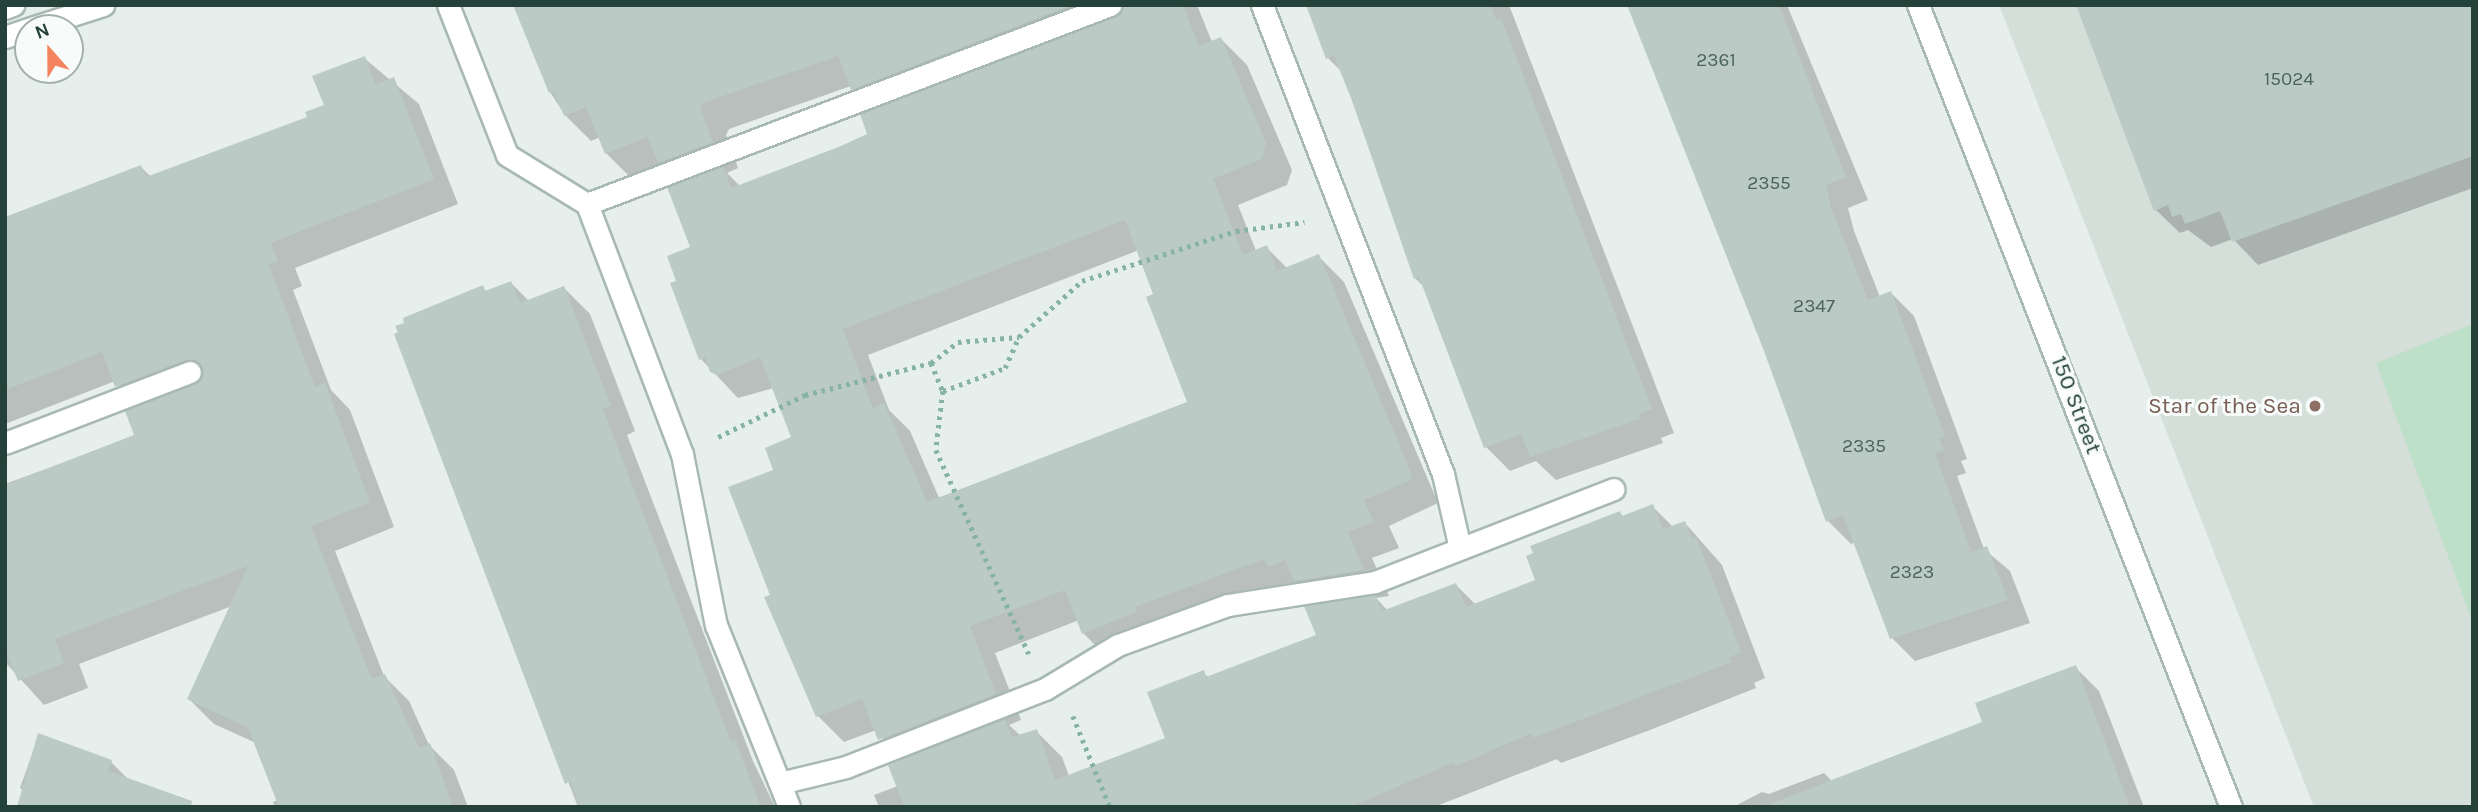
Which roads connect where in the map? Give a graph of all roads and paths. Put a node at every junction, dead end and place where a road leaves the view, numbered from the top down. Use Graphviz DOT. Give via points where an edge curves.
graph roads {
  1 [pos="13,5"];
  2 [pos="103,5"];
  3 [pos="448,5"];
  4 [pos="1110,5"];
  5 [pos="1262,5"];
  6 [pos="1918,5"];
  7 [pos="5,8"];
  8 [pos="74,14"];
  9 [pos="587,204"];
  10 [pos="1343,214"];
  11 [pos="1019,337"];
  12 [pos="931,362"];
  13 [pos="190,372"];
  14 [pos="943,391"];
  15 [pos="5,443"];
  16 [pos="682,454"];
  17 [pos="1613,489"];
  18 [pos="1460,548"];
  19 [pos="1045,689"];
  20 [pos="780,783"];
  21 [pos="789,807"];
  22 [pos="1110,807"];
  23 [pos="2231,807"];
  1 -- 7 [label="street"];
  2 -- 8 [label="street"];
  3 -- 9 [label="street" via="507,155"];
  4 -- 9 [label="street"];
  5 -- 10 [label="street"];
  6 -- 23 [label="street, 150 Street"];
  9 -- 16 [label="street"];
  10 -- 11 [label="path" via="1236,231 1082,281"];
  10 -- 18 [label="street" via="1443,474"];
  11 -- 12 [label="path" via="958,342"];
  11 -- 14 [label="path" via="1005,368"];
  12 -- 14 [label="path"];
  12 -- 16 [label="path" via="806,395"];
  13 -- 15 [label="street"];
  14 -- 19 [label="path" via="936,450"];
  16 -- 20 [label="street" via="716,625"];
  17 -- 18 [label="street"];
  18 -- 19 [label="street" via="1375,582 1228,605 1118,645"];
  19 -- 20 [label="street" via="846,767"];
  19 -- 22 [label="path" via="1068,705"];
  20 -- 21 [label="street"];
}
